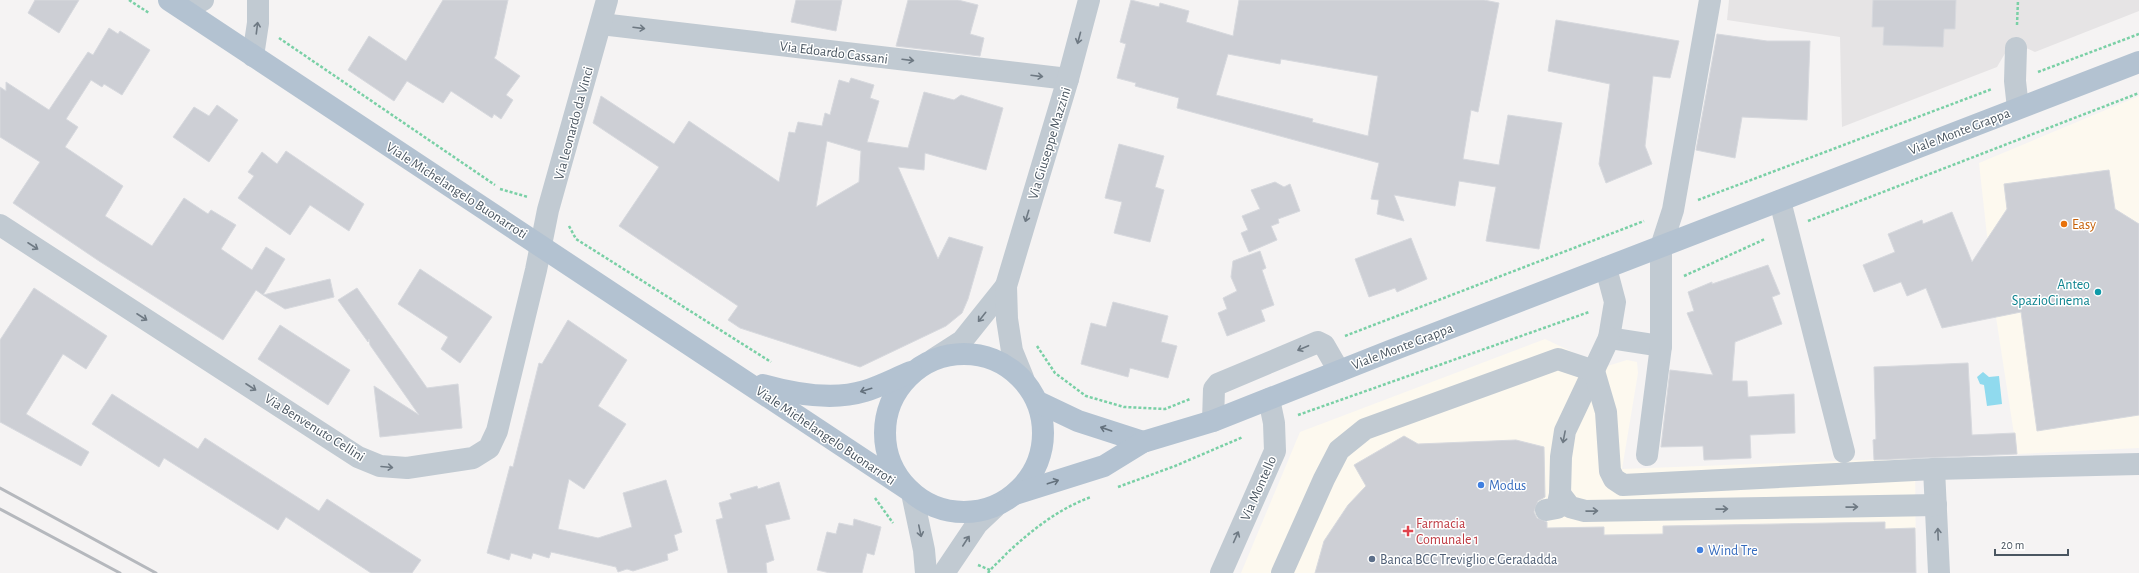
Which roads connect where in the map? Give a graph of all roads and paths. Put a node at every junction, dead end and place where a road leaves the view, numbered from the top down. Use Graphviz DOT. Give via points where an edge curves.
graph roads {
  1 [pos="258,0"];
  2 [pos="607,0"];
  3 [pos="1089,0"];
  4 [pos="1710,0"];
  5 [pos="186,3"];
  6 [pos="258,23"];
  7 [pos="601,24"];
  8 [pos="2139,34"];
  9 [pos="2016,48"];
  10 [pos="253,56"];
  11 [pos="2139,62"];
  12 [pos="1068,79"];
  13 [pos="2015,81"];
  14 [pos="2139,93"];
  15 [pos="2018,108"];
  16 [pos="530,198"];
  17 [pos="1780,201"];
  18 [pos="1673,210"];
  19 [pos="566,221"];
  20 [pos="0,225"];
  21 [pos="1788,229"];
  22 [pos="541,246"];
  23 [pos="1661,247"];
  24 [pos="1606,268"];
  25 [pos="1679,278"];
  26 [pos="1006,286"];
  27 [pos="1609,338"];
  28 [pos="1034,342"];
  29 [pos="1324,345"];
  30 [pos="1661,346"];
  31 [pos="934,359"];
  32 [pos="777,366"];
  33 [pos="915,370"];
  34 [pos="1339,371"];
  35 [pos="1594,371"];
  36 [pos="1023,378"];
  37 [pos="744,380"];
  38 [pos="1214,389"];
  39 [pos="1269,399"];
  40 [pos="1038,402"];
  41 [pos="1213,421"];
  42 [pos="1143,442"];
  43 [pos="1844,452"];
  44 [pos="1647,455"];
  45 [pos="2139,464"];
  46 [pos="1934,470"];
  47 [pos="910,491"];
  48 [pos="1015,494"];
  49 [pos="1936,505"];
  50 [pos="994,507"];
  51 [pos="926,573"];
  52 [pos="944,573"];
  53 [pos="1221,573"];
  54 [pos="1282,573"];
  55 [pos="1939,573"];
  1 -- 6 [label="street"];
  2 -- 7 [label="street, Via Leonardo da Vinci"];
  3 -- 12 [label="street, Via Giuseppe Mazzini, one-way"];
  4 -- 18 [label="street"];
  5 -- 10 [label="main road, Viale Michelangelo Buonarroti"];
  10 -- 6 [label="street, one-way"];
  6 -- 16 [label="path" via="502,190"];
  7 -- 12 [label="street, Via Edoardo Cassani, one-way"];
  7 -- 22 [label="street, Via Leonardo da Vinci" via="548,210"];
  8 -- 13 [label="path"];
  9 -- 13 [label="street"];
  10 -- 22 [label="main road, Viale Michelangelo Buonarroti"];
  11 -- 15 [label="main road, Viale Monte Grappa"];
  12 -- 26 [label="street, Via Giuseppe Mazzini, one-way"];
  13 -- 15 [label="street"];
  13 -- 18 [label="path"];
  14 -- 21 [label="path"];
  15 -- 17 [label="main road, Viale Monte Grappa"];
  17 -- 21 [label="street"];
  17 -- 23 [label="main road, Viale Monte Grappa"];
  18 -- 23 [label="street"];
  18 -- 29 [label="path" via="1454,292"];
  19 -- 32 [label="path" via="576,239"];
  20 -- 22 [label="street, Via Benvenuto Cellini, one-way" via="358,457 380,466 407,468 473,458 489,448 497,431"];
  21 -- 25 [label="path"];
  21 -- 43 [label="street"];
  22 -- 37 [label="main road, Viale Michelangelo Buonarroti"];
  23 -- 24 [label="main road, Viale Monte Grappa"];
  23 -- 30 [label="street"];
  24 -- 27 [label="street" via="1615,302"];
  24 -- 34 [label="main road, Viale Monte Grappa"];
  26 -- 31 [label="street, Via Giuseppe Mazzini, one-way" via="962,341"];
  26 -- 36 [label="street, Via Giuseppe Mazzini" via="1007,319 1012,351"];
  27 -- 30 [label="street"];
  27 -- 35 [label="street"];
  28 -- 38 [label="path" via="1055,374 1086,396 1124,407 1165,409"];
  29 -- 34 [label="street"];
  29 -- 38 [label="street, one-way" via="1318,342 1218,384"];
  30 -- 44 [label="street"];
  31 -- 33 [label="main road"];
  31 -- 36 [label="main road" via="958,353 984,355 1007,365"];
  33 -- 37 [label="main road, Viale Michelangelo Buonarroti, one-way" via="865,391 826,396 792,393"];
  33 -- 47 [label="main road" via="900,386 889,408 885,432 888,458 898,477"];
  34 -- 39 [label="main road, Viale Monte Grappa"];
  35 -- 46 [label="street" via="1606,412 1610,471 1614,479 1623,485"];
  35 -- 49 [label="street, one-way" via="1565,431 1553,502 1585,511"];
  35 -- 54 [label="street" via="1558,358 1365,429 1339,450"];
  36 -- 40 [label="main road"];
  37 -- 47 [label="main road, Viale Michelangelo Buonarroti"];
  38 -- 41 [label="street"];
  39 -- 41 [label="main road, Viale Monte Grappa"];
  53 -- 39 [label="street, Via Montello, one-way" via="1275,451 1274,423"];
  42 -- 40 [label="main road, one-way" via="1078,421"];
  40 -- 48 [label="main road" via="1044,424 1042,451 1034,471"];
  41 -- 42 [label="main road, Viale Monte Grappa"];
  48 -- 42 [label="main road, Viale Monte Grappa, one-way" via="1104,466"];
  45 -- 46 [label="street"];
  46 -- 49 [label="street"];
  47 -- 50 [label="main road, Viale Michelangelo Buonarroti" via="930,505 955,512 976,512"];
  47 -- 51 [label="street, one-way" via="924,550"];
  48 -- 50 [label="main road, Viale Michelangelo Buonarroti"];
  55 -- 49 [label="street, one-way"];
  52 -- 50 [label="street, one-way" via="977,524"];
}
